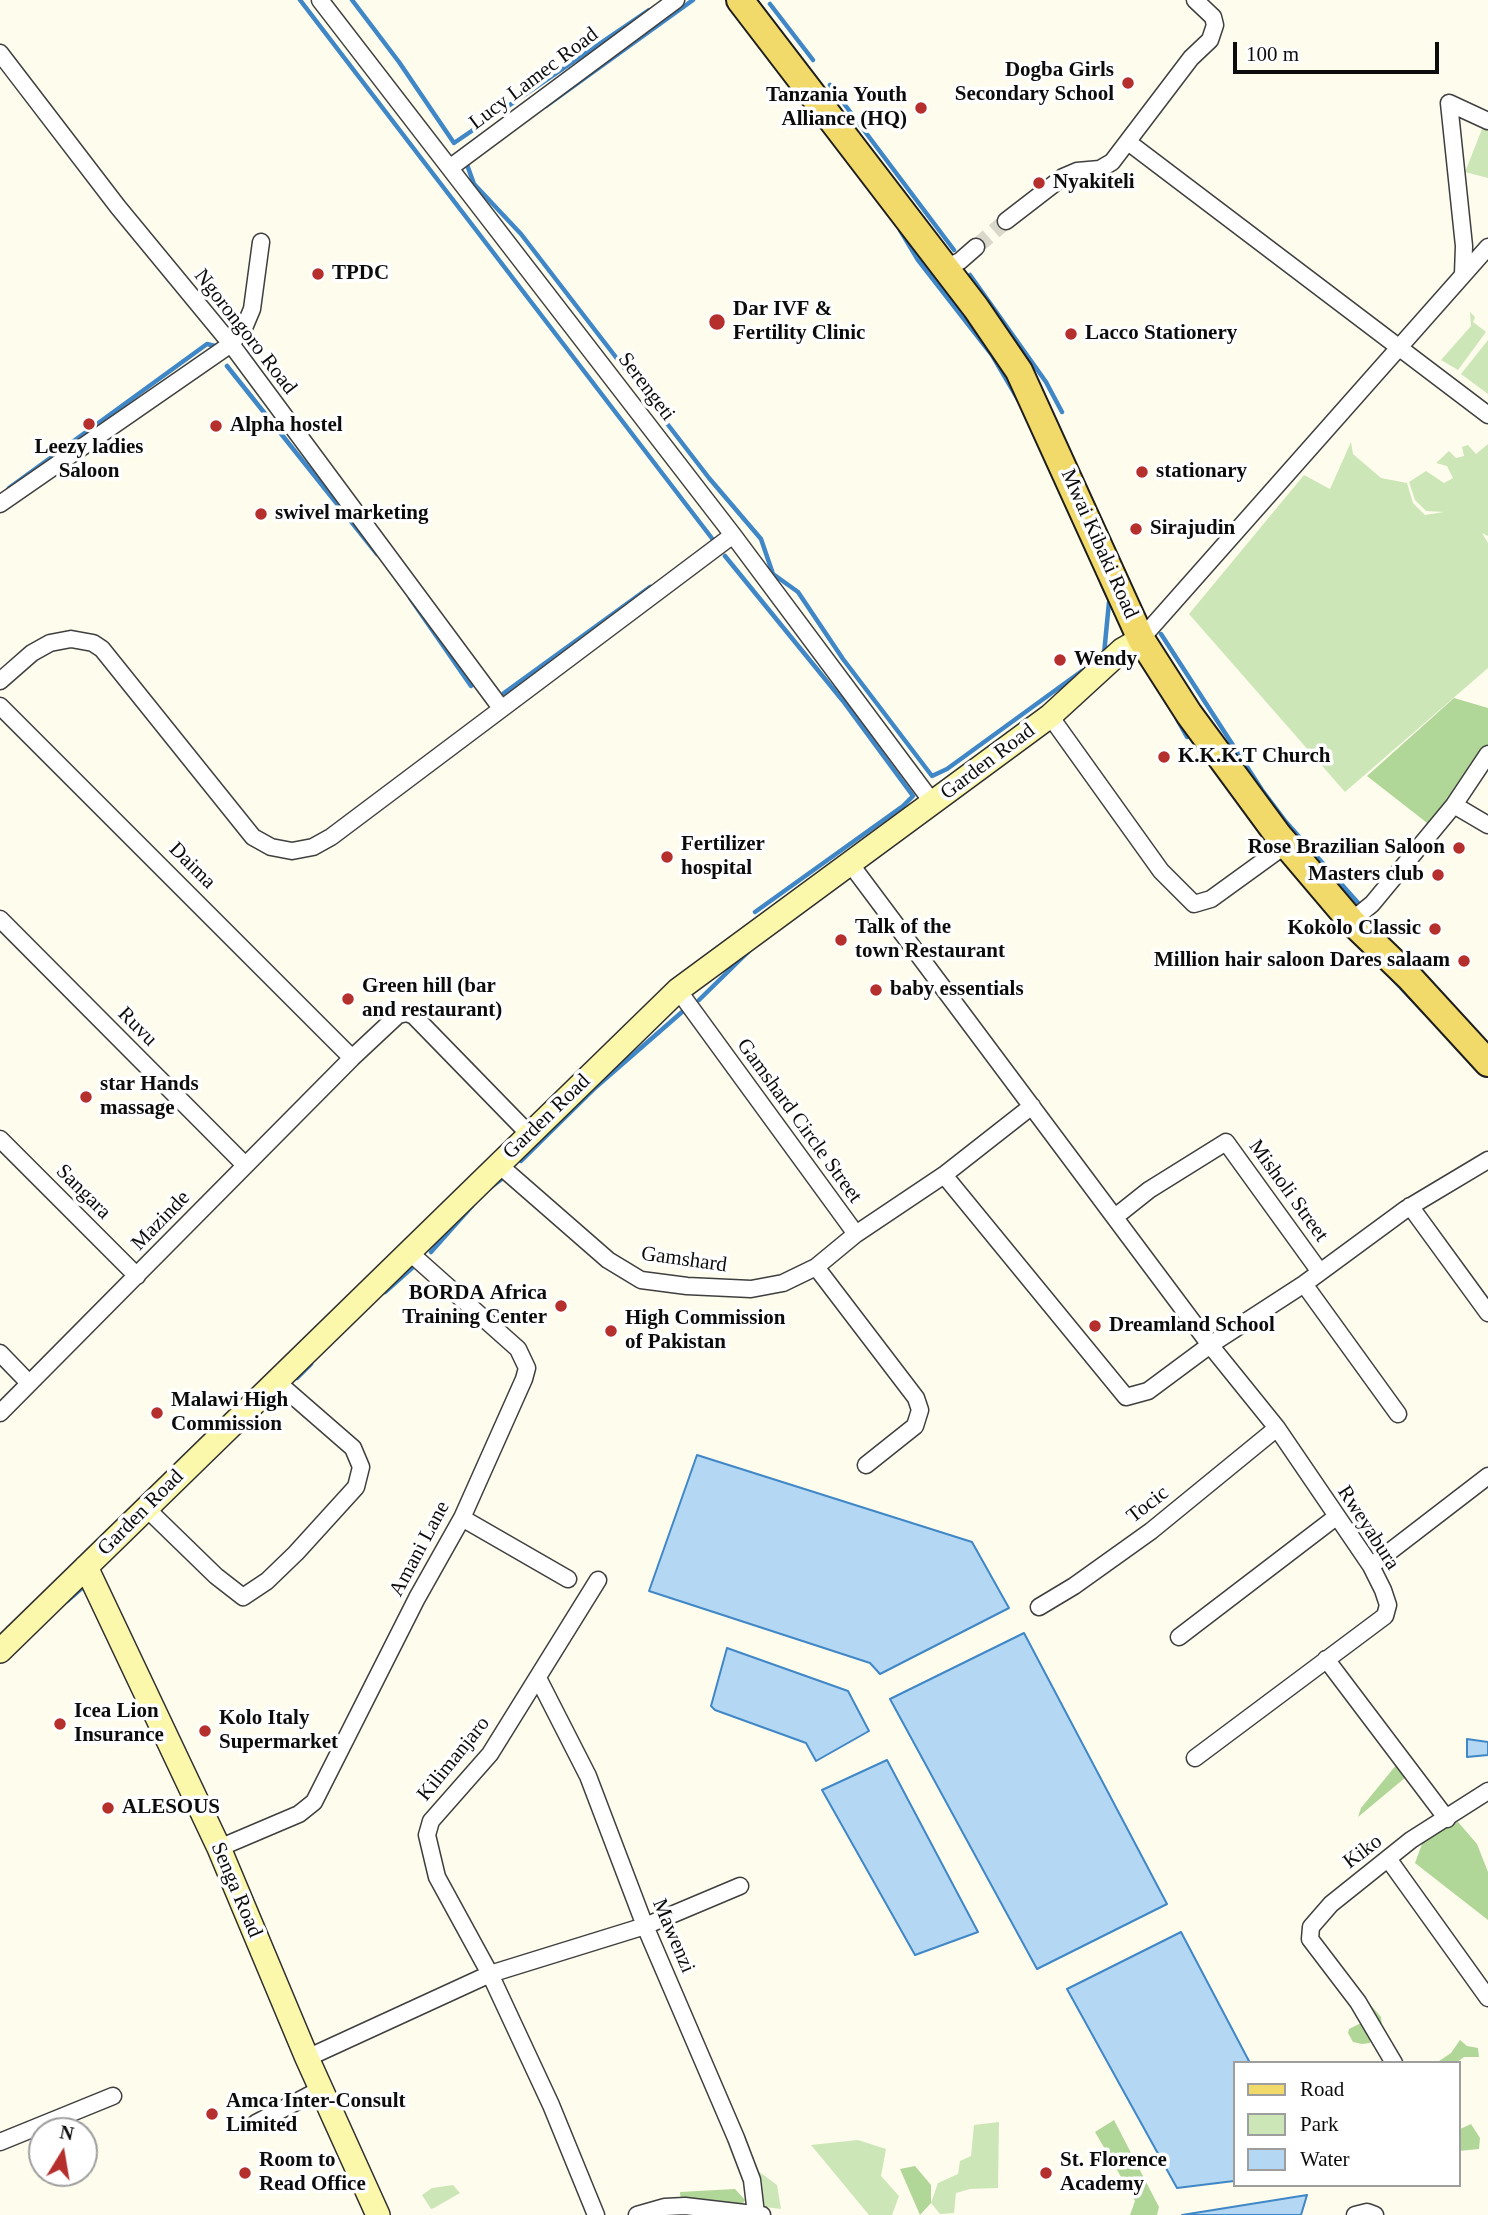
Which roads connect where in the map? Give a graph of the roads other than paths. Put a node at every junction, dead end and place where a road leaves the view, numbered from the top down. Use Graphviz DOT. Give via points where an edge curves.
graph roads {
  1 [pos="320,0"];
  2 [pos="676,0"];
  3 [pos="1195,0"];
  4 [pos="749,3"];
  5 [pos="0,53"];
  6 [pos="1488,121"];
  7 [pos="1128,142"];
  8 [pos="451,167"];
  9 [pos="1006,221"];
  10 [pos="261,242"];
  11 [pos="976,247"];
  12 [pos="1488,247"];
  13 [pos="945,268"];
  14 [pos="1463,274"];
  15 [pos="231,344"];
  16 [pos="1399,349"];
  17 [pos="1488,415"];
  18 [pos="0,505"];
  19 [pos="733,535"];
  20 [pos="1141,639"];
  21 [pos="0,681"];
  22 [pos="0,706"];
  23 [pos="500,708"];
  24 [pos="1050,716"];
  25 [pos="1488,754"];
  26 [pos="933,803"];
  27 [pos="1454,805"];
  28 [pos="1488,825"];
  29 [pos="1287,844"];
  30 [pos="849,862"];
  31 [pos="0,919"];
  32 [pos="1351,921"];
  33 [pos="678,990"];
  34 [pos="352,1058"];
  35 [pos="1488,1063"];
  36 [pos="1032,1106"];
  37 [pos="529,1134"];
  38 [pos="0,1139"];
  39 [pos="1488,1160"];
  40 [pos="498,1164"];
  41 [pos="245,1165"];
  42 [pos="944,1175"];
  43 [pos="1410,1206"];
  44 [pos="1115,1217"];
  45 [pos="856,1234"];
  46 [pos="408,1251"];
  47 [pos="816,1267"];
  48 [pos="1320,1272"];
  49 [pos="137,1276"];
  50 [pos="1304,1284"];
  51 [pos="1488,1313"];
  52 [pos="1209,1345"];
  53 [pos="0,1353"];
  54 [pos="276,1381"];
  55 [pos="29,1383"];
  56 [pos="0,1413"];
  57 [pos="1398,1414"];
  58 [pos="1277,1428"];
  59 [pos="866,1465"];
  60 [pos="1488,1476"];
  61 [pos="146,1508"];
  62 [pos="1336,1517"];
  63 [pos="462,1518"];
  64 [pos="1371,1566"];
  65 [pos="86,1567"];
  66 [pos="568,1579"];
  67 [pos="598,1580"];
  68 [pos="1040,1607"];
  69 [pos="1179,1637"];
  70 [pos="0,1651"];
  71 [pos="1326,1659"];
  72 [pos="538,1678"];
  73 [pos="1195,1758"];
  74 [pos="1488,1791"];
  75 [pos="1447,1819"];
  76 [pos="219,1848"];
  77 [pos="1389,1860"];
  78 [pos="740,1886"];
  79 [pos="645,1926"];
  80 [pos="490,1974"];
  81 [pos="1486,1991"];
  82 [pos="307,2058"];
  83 [pos="1393,2061"];
  84 [pos="321,2089"];
  85 [pos="113,2096"];
  86 [pos="256,2123"];
  87 [pos="0,2142"];
  88 [pos="759,2214"];
  89 [pos="378,2215"];
  90 [pos="596,2215"];
  91 [pos="637,2215"];
  1 -- 8 [label="street, Serengeti"];
  2 -- 8 [label="street, Lucy Lamec Road"];
  3 -- 7 [label="street" via="1213,17 1214,33"];
  4 -- 13 [label="main road, Mwai Kibaki Road"];
  5 -- 15 [label="street, Ngorongoro Road"];
  6 -- 14 [label="street" via="1449,103"];
  7 -- 9 [label="street" via="1107,166 1063,177"];
  7 -- 16 [label="street"];
  8 -- 19 [label="street, Serengeti"];
  10 -- 15 [label="street" via="252,309"];
  11 -- 13 [label="street"];
  12 -- 14 [label="street"];
  13 -- 20 [label="main road, Mwai Kibaki Road" via="1018,371"];
  14 -- 16 [label="street"];
  15 -- 18 [label="street"];
  15 -- 23 [label="street, Ngorongoro Road"];
  16 -- 17 [label="street"];
  16 -- 20 [label="street"];
  19 -- 23 [label="street"];
  19 -- 26 [label="street, Serengeti"];
  20 -- 24 [label="street, Garden Road" via="1122,650"];
  20 -- 29 [label="main road, Mwai Kibaki Road" via="1189,714"];
  21 -- 23 [label="street" via="50,643 71,639 93,643 253,837 271,848 292,851 331,837"];
  22 -- 34 [label="street, Daima"];
  24 -- 26 [label="street, Garden Road"];
  24 -- 29 [label="street" via="1161,871 1194,904 1212,900"];
  25 -- 27 [label="street"];
  26 -- 30 [label="street, Garden Road"];
  27 -- 28 [label="street"];
  27 -- 32 [label="street" via="1372,904"];
  29 -- 32 [label="main road, Mwai Kibaki Road"];
  30 -- 33 [label="street, Garden Road"];
  30 -- 36 [label="street, Rweyabura"];
  31 -- 41 [label="street, Ruvu"];
  32 -- 35 [label="main road, Mwai Kibaki Road"];
  33 -- 37 [label="street, Garden Road"];
  33 -- 45 [label="street, Gamshard Circle Street"];
  34 -- 37 [label="street, Mazinde" via="398,1015 411,1014"];
  34 -- 41 [label="street, Mazinde"];
  36 -- 42 [label="street"];
  36 -- 44 [label="street, Rweyabura"];
  37 -- 40 [label="street, Garden Road"];
  38 -- 49 [label="street, Sangara"];
  39 -- 43 [label="street"];
  40 -- 46 [label="street, Garden Road"];
  40 -- 47 [label="street, Gamshard" via="608,1260 641,1280 751,1289 783,1283"];
  41 -- 49 [label="street, Mazinde"];
  42 -- 45 [label="street"];
  42 -- 52 [label="street" via="1126,1397 1148,1391"];
  43 -- 48 [label="street"];
  43 -- 51 [label="street"];
  44 -- 48 [label="street, Misholi Street" via="1226,1142"];
  44 -- 52 [label="street, Rweyabura"];
  45 -- 47 [label="street, Gamshard Circle Street"];
  46 -- 54 [label="street, Garden Road"];
  46 -- 63 [label="street, Amani Lane" via="518,1349 527,1368"];
  47 -- 59 [label="street" via="916,1398 920,1410 915,1426"];
  48 -- 50 [label="street"];
  49 -- 55 [label="street, Mazinde"];
  50 -- 52 [label="street"];
  50 -- 57 [label="street"];
  52 -- 58 [label="street, Rweyabura"];
  53 -- 55 [label="street"];
  54 -- 61 [label="street, Garden Road"];
  54 -- 61 [label="street" via="353,1448 360,1467 356,1486 296,1553 243,1597"];
  55 -- 56 [label="street, Mazinde"];
  58 -- 62 [label="street, Rweyabura"];
  58 -- 68 [label="street, Tocic" via="1151,1531"];
  60 -- 64 [label="street"];
  61 -- 65 [label="street, Garden Road"];
  62 -- 64 [label="street, Rweyabura"];
  62 -- 69 [label="street"];
  63 -- 66 [label="street"];
  63 -- 76 [label="street, Amani Lane" via="314,1802 299,1814"];
  64 -- 71 [label="street, Rweyabura" via="1388,1605 1385,1616"];
  65 -- 70 [label="street, Garden Road"];
  65 -- 76 [label="street, Senga Road"];
  67 -- 72 [label="street, Kilimanjaro"];
  71 -- 73 [label="street, Rweyabura"];
  71 -- 75 [label="street"];
  72 -- 79 [label="street, Mawenzi" via="588,1776"];
  72 -- 80 [label="street, Kilimanjaro" via="490,1754 431,1821 427,1835 437,1877"];
  74 -- 75 [label="street, Kiko"];
  75 -- 77 [label="street, Kiko" via="1411,1840"];
  76 -- 82 [label="street, Senga Road"];
  77 -- 81 [label="street"];
  77 -- 83 [label="street, Kiko" via="1331,1904 1311,1927 1310,1940 1358,2002"];
  78 -- 79 [label="street"];
  79 -- 80 [label="street"];
  79 -- 88 [label="street, Mawenzi" via="741,2150"];
  80 -- 82 [label="street"];
  80 -- 90 [label="street, Kilimanjaro"];
  82 -- 84 [label="street, Senga Road"];
  84 -- 86 [label="street"];
  84 -- 89 [label="street, Senga Road"];
  85 -- 87 [label="street"];
  88 -- 91 [label="street" via="685,2206"];
}
